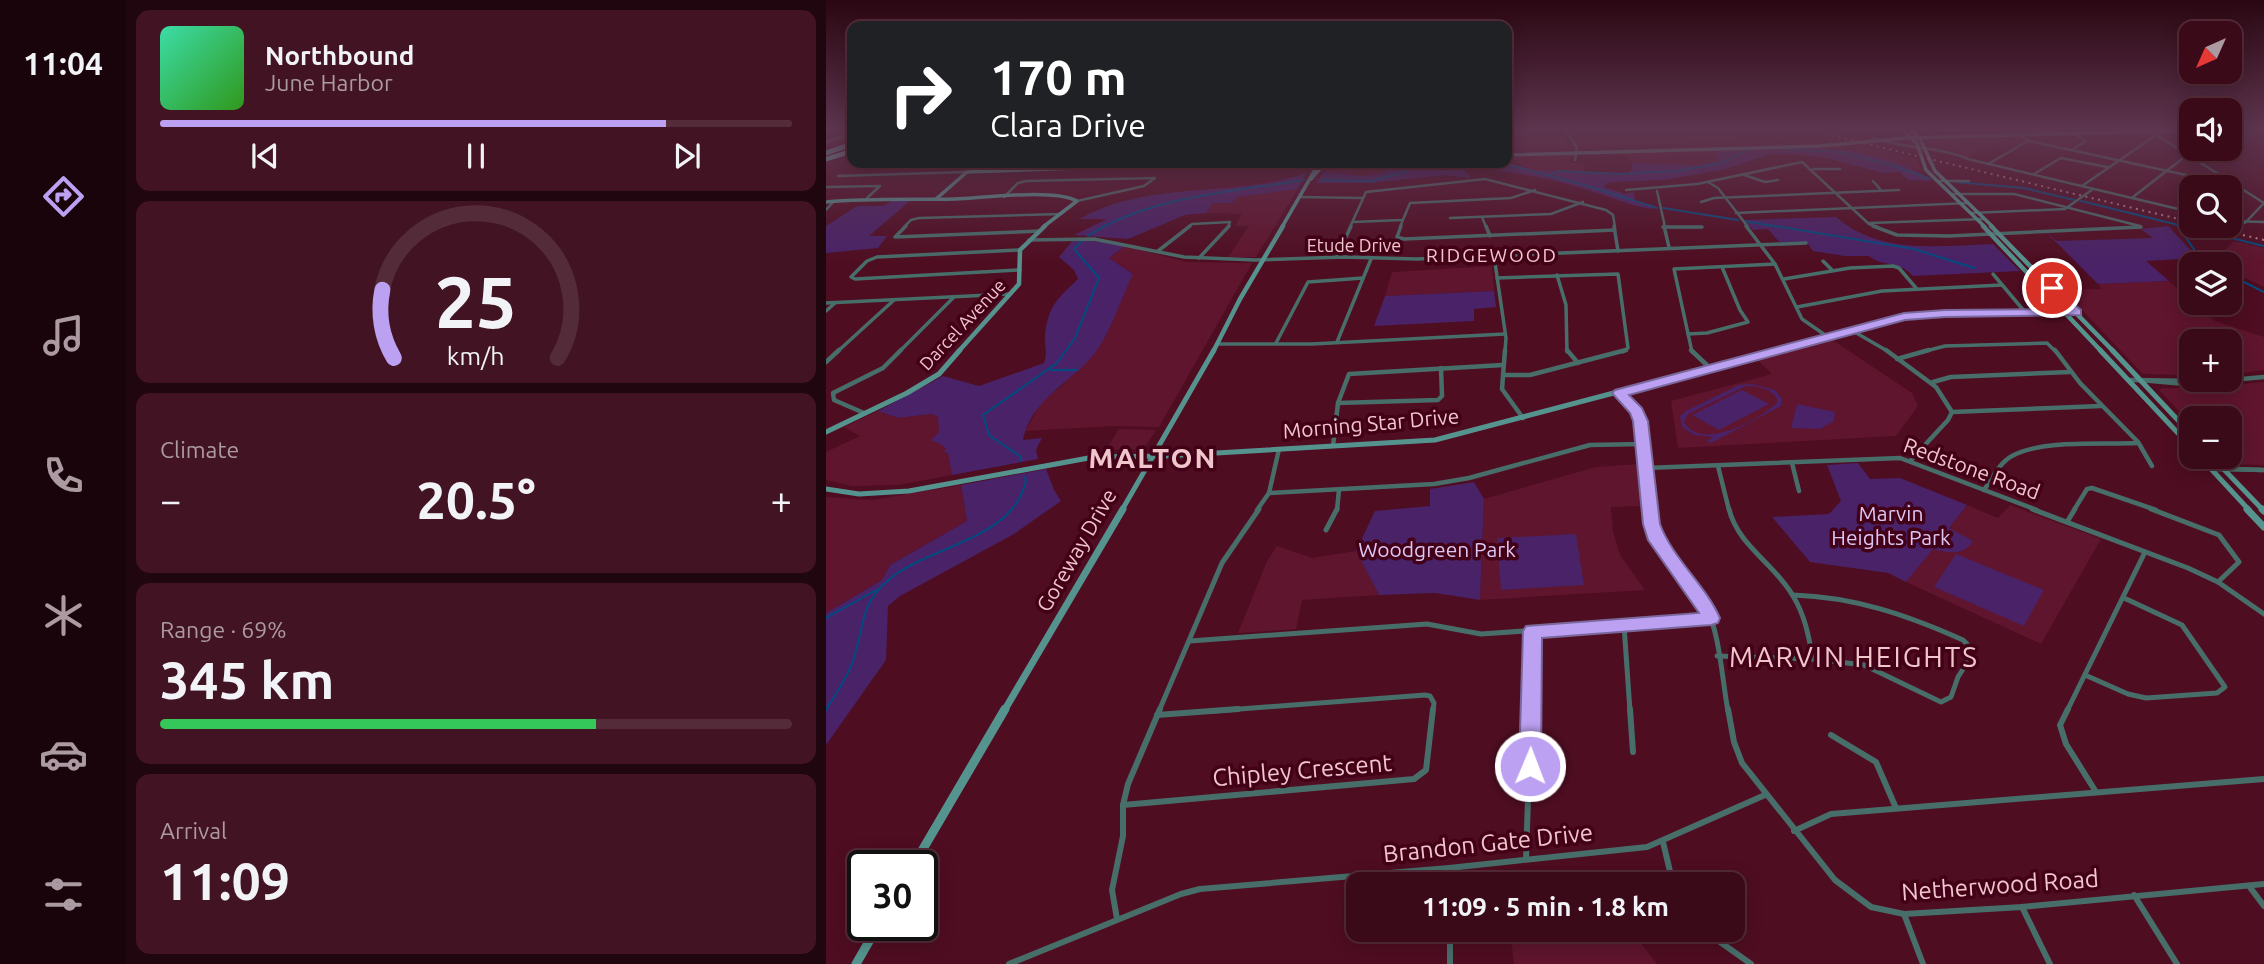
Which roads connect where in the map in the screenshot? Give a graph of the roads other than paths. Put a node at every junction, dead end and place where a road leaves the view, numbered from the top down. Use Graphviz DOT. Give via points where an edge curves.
graph roads {
  1 [pos="935,173"];
  2 [pos="966,173"];
  3 [pos="1313,173"];
  4 [pos="1317,173"];
  5 [pos="1747,173"];
  6 [pos="1817,173"];
  7 [pos="1930,173"];
  8 [pos="1937,173"];
  9 [pos="2026,173"];
  10 [pos="2037,173"];
  11 [pos="2100,173"];
  12 [pos="2164,173"];
  13 [pos="1743,174"];
  14 [pos="2034,175"];
  15 [pos="838,176"];
  16 [pos="1778,180"];
  17 [pos="1943,180"];
  18 [pos="1310,181"];
  19 [pos="1873,181"];
  20 [pos="1937,181"];
  21 [pos="1969,181"];
  22 [pos="1708,182"];
  23 [pos="2082,186"];
  24 [pos="826,187"];
  25 [pos="2094,189"];
  26 [pos="2242,189"];
  27 [pos="1535,190"];
  28 [pos="1881,190"];
  29 [pos="1899,190"];
  30 [pos="1626,191"];
  31 [pos="1657,191"];
  32 [pos="1837,193"];
  33 [pos="1953,194"];
  34 [pos="1960,194"];
  35 [pos="1004,197"];
  36 [pos="1301,197"];
  37 [pos="867,198"];
  38 [pos="1363,198"];
  39 [pos="1725,198"];
  40 [pos="2133,198"];
  41 [pos="936,199"];
  42 [pos="834,201"];
  43 [pos="1077,201"];
  44 [pos="826,202"];
  45 [pos="1584,202"];
  46 [pos="1701,202"];
  47 [pos="1962,203"];
  48 [pos="1969,203"];
  49 [pos="2264,203"];
  50 [pos="1851,208"];
  51 [pos="2068,208"];
  52 [pos="2179,208"];
  53 [pos="826,210"];
  54 [pos="1977,212"];
  55 [pos="1736,213"];
  56 [pos="1971,213"];
  57 [pos="1062,214"];
  58 [pos="1482,217"];
  59 [pos="1450,218"];
  60 [pos="1975,219"];
  61 [pos="1984,219"];
  62 [pos="1401,220"];
  63 [pos="1353,222"];
  64 [pos="2264,222"];
  65 [pos="1868,223"];
  66 [pos="2242,223"];
  67 [pos="2245,223"];
  68 [pos="1663,227"];
  69 [pos="1702,227"];
  70 [pos="1040,230"];
  71 [pos="1615,230"];
  72 [pos="1997,233"];
  73 [pos="1990,234"];
  74 [pos="1490,236"];
  75 [pos="1028,240"];
  76 [pos="1806,243"];
  77 [pos="1758,245"];
  78 [pos="1669,247"];
  79 [pos="1020,250"];
  80 [pos="1157,251"];
  81 [pos="1618,251"];
  82 [pos="1494,256"];
  83 [pos="1337,257"];
  84 [pos="1198,259"];
  85 [pos="1371,259"];
  86 [pos="1263,260"];
  87 [pos="1823,261"];
  88 [pos="1775,264"];
  89 [pos="1721,266"];
  90 [pos="2032,268"];
  91 [pos="2024,269"];
  92 [pos="1020,270"];
  93 [pos="1832,270"];
  94 [pos="1993,274"];
  95 [pos="1557,275"];
  96 [pos="1363,278"];
  97 [pos="1497,278"];
  98 [pos="1784,279"];
  99 [pos="2002,285"];
  100 [pos="1917,288"];
  101 [pos="2042,288"];
  102 [pos="2052,288"];
  103 [pos="1012,293"];
  104 [pos="954,297"];
  105 [pos="894,299"];
  106 [pos="826,303"];
  107 [pos="836,303"];
  108 [pos="1797,307"];
  109 [pos="826,311"];
  110 [pos="2025,312"];
  111 [pos="2065,313"];
  112 [pos="2076,313"];
  113 [pos="1853,331"];
  114 [pos="1506,334"];
  115 [pos="1688,334"];
  116 [pos="1828,337"];
  117 [pos="1337,342"];
  118 [pos="1276,343"];
  119 [pos="1218,344"];
  120 [pos="1896,359"];
  121 [pos="826,362"];
  122 [pos="1578,364"];
  123 [pos="1503,365"];
  124 [pos="1441,368"];
  125 [pos="1711,369"];
  126 [pos="2071,372"];
  127 [pos="1503,375"];
  128 [pos="2264,377"];
  129 [pos="2130,380"];
  130 [pos="2140,380"];
  131 [pos="1933,382"];
  132 [pos="1619,393"];
  133 [pos="1338,404"];
  134 [pos="2102,406"];
  135 [pos="1952,412"];
  136 [pos="864,413"];
  137 [pos="1523,418"];
  138 [pos="2179,422"];
  139 [pos="826,432"];
  140 [pos="2179,434"];
  141 [pos="2137,443"];
  142 [pos="1642,444"];
  143 [pos="1333,446"];
  144 [pos="1279,449"];
  145 [pos="1153,457"];
  146 [pos="1910,461"];
  147 [pos="1792,463"];
  148 [pos="1718,466"];
  149 [pos="2152,466"];
  150 [pos="1646,468"];
  151 [pos="2211,469"];
  152 [pos="2224,469"];
  153 [pos="2236,469"];
  154 [pos="2264,470"];
  155 [pos="826,489"];
  156 [pos="1339,490"];
  157 [pos="1984,490"];
  158 [pos="1799,491"];
  159 [pos="1269,494"];
  160 [pos="2264,511"];
  161 [pos="2067,522"];
  162 [pos="2264,527"];
  163 [pos="1326,530"];
  164 [pos="2145,552"];
  165 [pos="2218,582"];
  166 [pos="1793,595"];
  167 [pos="2124,598"];
  168 [pos="2264,614"];
  169 [pos="1711,618"];
  170 [pos="1624,625"];
  171 [pos="1533,631"];
  172 [pos="1190,641"];
  173 [pos="1717,656"];
  174 [pos="1813,659"];
  175 [pos="2085,674"];
  176 [pos="1157,715"];
  177 [pos="1831,735"];
  178 [pos="1633,752"];
  179 [pos="2264,779"];
  180 [pos="2096,792"];
  181 [pos="1765,794"];
  182 [pos="1123,805"];
  183 [pos="1896,808"];
  184 [pos="1794,831"];
  185 [pos="1663,842"];
  186 [pos="922,850"];
  187 [pos="1526,859"];
  188 [pos="1448,868"];
  189 [pos="1448,872"];
  190 [pos="1670,872"];
  191 [pos="2264,884"];
  192 [pos="2249,886"];
  193 [pos="2134,895"];
  194 [pos="2264,906"];
  195 [pos="2022,907"];
  196 [pos="1904,915"];
  197 [pos="1117,919"];
  198 [pos="869,941"];
  199 [pos="1450,942"];
  200 [pos="1720,942"];
  201 [pos="856,964"];
  202 [pos="1009,964"];
  203 [pos="1450,964"];
  204 [pos="1751,964"];
  205 [pos="1923,964"];
  206 [pos="2050,964"];
  207 [pos="2177,964"];
  1 -- 15 [label="street"];
  2 -- 41 [label="main road"];
  3 -- 18 [label="main road, Goreway Drive"];
  4 -- 18 [label="main road, Goreway Drive"];
  5 -- 13 [label="street"];
  6 -- 32 [label="street"];
  7 -- 20 [label="main road"];
  8 -- 17 [label="main road"];
  9 -- 14 [label="street"];
  10 -- 14 [label="street"];
  11 -- 23 [label="street"];
  12 -- 40 [label="street"];
  13 -- 16 [label="street" via="1762,181"];
  13 -- 22 [label="street"];
  14 -- 23 [label="street"];
  17 -- 20 [label="street"];
  17 -- 21 [label="street"];
  17 -- 34 [label="main road"];
  18 -- 36 [label="main road, Goreway Drive"];
  19 -- 28 [label="street"];
  20 -- 33 [label="main road"];
  22 -- 31 [label="street"];
  22 -- 39 [label="street"];
  23 -- 25 [label="street"];
  24 -- 37 [label="street" via="880,186"];
  25 -- 40 [label="street"];
  25 -- 51 [label="street"];
  26 -- 49 [label="street"];
  27 -- 38 [label="street" via="1474,179 1370,191"];
  27 -- 45 [label="street"];
  27 -- 62 [label="street" via="1511,198 1410,204"];
  28 -- 29 [label="street"];
  28 -- 32 [label="street"];
  30 -- 31 [label="street"];
  31 -- 68 [label="street"];
  32 -- 39 [label="street"];
  32 -- 50 [label="street"];
  33 -- 34 [label="street"];
  33 -- 47 [label="main road"];
  34 -- 48 [label="main road"];
  34 -- 51 [label="street" via="2009,193"];
  35 -- 41 [label="main road"];
  35 -- 43 [label="main road" via="1062,196"];
  35 -- 43 [label="street" via="1026,181 1155,178 1144,186"];
  36 -- 38 [label="street"];
  36 -- 86 [label="main road, Goreway Drive"];
  37 -- 41 [label="main road"];
  37 -- 42 [label="main road"];
  38 -- 63 [label="street"];
  39 -- 46 [label="street"];
  39 -- 55 [label="street"];
  40 -- 52 [label="street"];
  42 -- 44 [label="main road"];
  42 -- 53 [label="street"];
  43 -- 57 [label="main road"];
  45 -- 58 [label="street" via="1551,214"];
  45 -- 71 [label="street" via="1612,213"];
  47 -- 48 [label="street"];
  47 -- 50 [label="street"];
  47 -- 56 [label="main road"];
  48 -- 54 [label="main road"];
  49 -- 67 [label="street"];
  50 -- 55 [label="street"];
  50 -- 65 [label="street"];
  51 -- 54 [label="street"];
  51 -- 72 [label="street" via="2141,227"];
  54 -- 56 [label="street"];
  54 -- 61 [label="main road"];
  55 -- 77 [label="street"];
  56 -- 60 [label="main road"];
  57 -- 70 [label="main road"];
  57 -- 70 [label="street" via="919,218 895,237"];
  58 -- 59 [label="street"];
  58 -- 74 [label="street"];
  60 -- 61 [label="street"];
  60 -- 65 [label="street"];
  60 -- 73 [label="main road"];
  61 -- 72 [label="main road"];
  62 -- 63 [label="street"];
  62 -- 74 [label="street" via="1396,237 1400,239"];
  63 -- 83 [label="street"];
  64 -- 67 [label="street"];
  65 -- 73 [label="street" via="1912,237"];
  66 -- 67 [label="street"];
  68 -- 69 [label="street"];
  68 -- 78 [label="street"];
  70 -- 75 [label="main road"];
  71 -- 74 [label="street"];
  71 -- 81 [label="street"];
  72 -- 73 [label="street"];
  72 -- 90 [label="main road"];
  73 -- 91 [label="main road"];
  75 -- 79 [label="main road"];
  75 -- 80 [label="street, Etude Drive" via="1101,240"];
  76 -- 77 [label="street, Etude Drive"];
  77 -- 78 [label="street, Etude Drive"];
  77 -- 88 [label="street"];
  78 -- 81 [label="street, Etude Drive"];
  79 -- 92 [label="main road, Darcel Avenue"];
  79 -- 92 [label="street" via="877,257 851,279"];
  80 -- 84 [label="street, Etude Drive"];
  80 -- 84 [label="street" via="1192,225 1230,222"];
  81 -- 82 [label="street, Etude Drive"];
  82 -- 85 [label="street, Etude Drive"];
  82 -- 97 [label="street"];
  83 -- 85 [label="street, Etude Drive"];
  83 -- 86 [label="street, Etude Drive"];
  84 -- 86 [label="street, Etude Drive"];
  85 -- 96 [label="street"];
  86 -- 119 [label="main road, Goreway Drive"];
  87 -- 93 [label="street"];
  88 -- 89 [label="street"];
  88 -- 98 [label="street"];
  89 -- 115 [label="street" via="1674,270"];
  89 -- 115 [label="street" via="1748,322"];
  90 -- 91 [label="main road"];
  90 -- 102 [label="main road"];
  91 -- 101 [label="main road"];
  92 -- 103 [label="main road, Darcel Avenue" via="1019,284"];
  93 -- 98 [label="street"];
  93 -- 100 [label="street" via="1893,266"];
  94 -- 99 [label="street"];
  95 -- 97 [label="street"];
  95 -- 122 [label="street" via="1566,305 1567,352"];
  95 -- 122 [label="street" via="1620,275 1628,348"];
  96 -- 117 [label="street"];
  96 -- 118 [label="street" via="1308,282"];
  97 -- 114 [label="street"];
  98 -- 108 [label="street"];
  99 -- 100 [label="street"];
  99 -- 110 [label="street"];
  100 -- 108 [label="street"];
  101 -- 102 [label="main road"];
  101 -- 111 [label="main road"];
  102 -- 112 [label="main road"];
  103 -- 104 [label="street"];
  103 -- 136 [label="main road, Darcel Avenue" via="939,374"];
  104 -- 105 [label="street"];
  104 -- 136 [label="street" via="883,368 833,393 834,400"];
  105 -- 107 [label="street"];
  105 -- 121 [label="street"];
  106 -- 107 [label="street"];
  107 -- 109 [label="street"];
  108 -- 116 [label="street" via="1804,322"];
  110 -- 111 [label="main road, Morning Star Drive"];
  110 -- 113 [label="main road, Morning Star Drive" via="1919,315"];
  111 -- 112 [label="main road, Morning Star Drive"];
  111 -- 129 [label="main road"];
  112 -- 130 [label="main road"];
  113 -- 116 [label="main road, Morning Star Drive"];
  113 -- 120 [label="street"];
  114 -- 117 [label="street"];
  114 -- 123 [label="street"];
  115 -- 125 [label="street" via="1692,353"];
  116 -- 125 [label="main road, Morning Star Drive"];
  117 -- 118 [label="street"];
  118 -- 119 [label="street"];
  119 -- 145 [label="main road, Goreway Drive"];
  120 -- 126 [label="street" via="1945,346 2039,341 2051,345"];
  120 -- 131 [label="street"];
  122 -- 127 [label="street" via="1531,375"];
  123 -- 124 [label="street"];
  123 -- 127 [label="street"];
  124 -- 133 [label="street" via="1352,373 1347,375"];
  124 -- 133 [label="street" via="1443,396 1438,400"];
  125 -- 132 [label="main road, Morning Star Drive"];
  126 -- 131 [label="street" via="1951,377"];
  126 -- 134 [label="street"];
  127 -- 137 [label="street" via="1503,392"];
  128 -- 130 [label="street" via="2192,384"];
  129 -- 130 [label="street"];
  129 -- 140 [label="main road"];
  130 -- 138 [label="main road"];
  131 -- 135 [label="street"];
  132 -- 137 [label="main road, Morning Star Drive"];
  132 -- 142 [label="street, Netherwood Road" via="1637,411"];
  133 -- 143 [label="street"];
  134 -- 135 [label="street"];
  134 -- 141 [label="street"];
  135 -- 146 [label="street"];
  136 -- 139 [label="main road, Darcel Avenue"];
  137 -- 143 [label="main road, Morning Star Drive" via="1435,440"];
  141 -- 149 [label="street"];
  141 -- 157 [label="street" via="2019,452 2006,460"];
  142 -- 150 [label="street, Netherwood Road"];
  142 -- 156 [label="street" via="1590,445 1434,484"];
  143 -- 144 [label="main road, Morning Star Drive"];
  144 -- 145 [label="main road, Morning Star Drive"];
  144 -- 159 [label="street"];
  145 -- 155 [label="main road, Morning Star Drive" via="1072,459 909,491 859,494"];
  145 -- 186 [label="main road, Goreway Drive"];
  146 -- 147 [label="street, Redstone Road" via="1889,457"];
  146 -- 157 [label="street, Redstone Road"];
  147 -- 148 [label="street, Redstone Road"];
  147 -- 158 [label="street"];
  148 -- 150 [label="street, Redstone Road"];
  148 -- 166 [label="street" via="1732,522"];
  150 -- 169 [label="street, Netherwood Road" via="1651,524 1657,540"];
  151 -- 162 [label="main road"];
  152 -- 160 [label="main road"];
  153 -- 154 [label="street"];
  156 -- 159 [label="street"];
  156 -- 163 [label="street" via="1337,512"];
  157 -- 161 [label="street, Redstone Road"];
  159 -- 172 [label="street" via="1223,562"];
  161 -- 164 [label="street, Redstone Road"];
  161 -- 165 [label="street" via="2092,488 2204,527 2219,535 2239,562"];
  164 -- 165 [label="street, Redstone Road"];
  164 -- 167 [label="street"];
  165 -- 168 [label="street, Redstone Road"];
  166 -- 174 [label="street" via="1807,628"];
  166 -- 174 [label="street" via="1832,595 1885,606 1963,640 1972,650 1951,697 1941,702 1864,665"];
  167 -- 175 [label="street"];
  167 -- 175 [label="street" via="2188,631 2225,687 2217,693 2146,698"];
  169 -- 170 [label="street"];
  169 -- 173 [label="street, Netherwood Road"];
  170 -- 171 [label="street"];
  170 -- 178 [label="street"];
  171 -- 172 [label="street" via="1481,634 1427,624"];
  171 -- 187 [label="street"];
  172 -- 176 [label="street"];
  173 -- 174 [label="street"];
  173 -- 181 [label="street, Netherwood Road" via="1737,754"];
  175 -- 180 [label="street" via="2060,725 2066,744"];
  176 -- 182 [label="street"];
  176 -- 182 [label="street, Chipley Crescent" via="1425,695 1434,703 1426,770 1414,779"];
  177 -- 183 [label="street" via="1876,762"];
  179 -- 180 [label="street"];
  180 -- 183 [label="street"];
  181 -- 184 [label="street, Netherwood Road"];
  181 -- 185 [label="street, Brandon Gate Drive"];
  182 -- 197 [label="street" via="1123,836 1112,890"];
  183 -- 184 [label="street" via="1831,814"];
  184 -- 196 [label="street, Netherwood Road" via="1852,895 1871,907"];
  185 -- 187 [label="street, Brandon Gate Drive"];
  185 -- 190 [label="street"];
  187 -- 188 [label="street, Brandon Gate Drive"];
  188 -- 189 [label="street"];
  188 -- 197 [label="street, Brandon Gate Drive" via="1200,889"];
  191 -- 192 [label="street, Netherwood Road"];
  192 -- 193 [label="street, Netherwood Road"];
  192 -- 194 [label="street"];
  193 -- 195 [label="street, Netherwood Road"];
  193 -- 207 [label="street"];
  195 -- 196 [label="street, Netherwood Road"];
  195 -- 206 [label="street"];
  196 -- 205 [label="street"];
  197 -- 202 [label="street, Brandon Gate Drive"];
  198 -- 201 [label="main road"];
  199 -- 203 [label="street"];
  200 -- 204 [label="street"];
}
